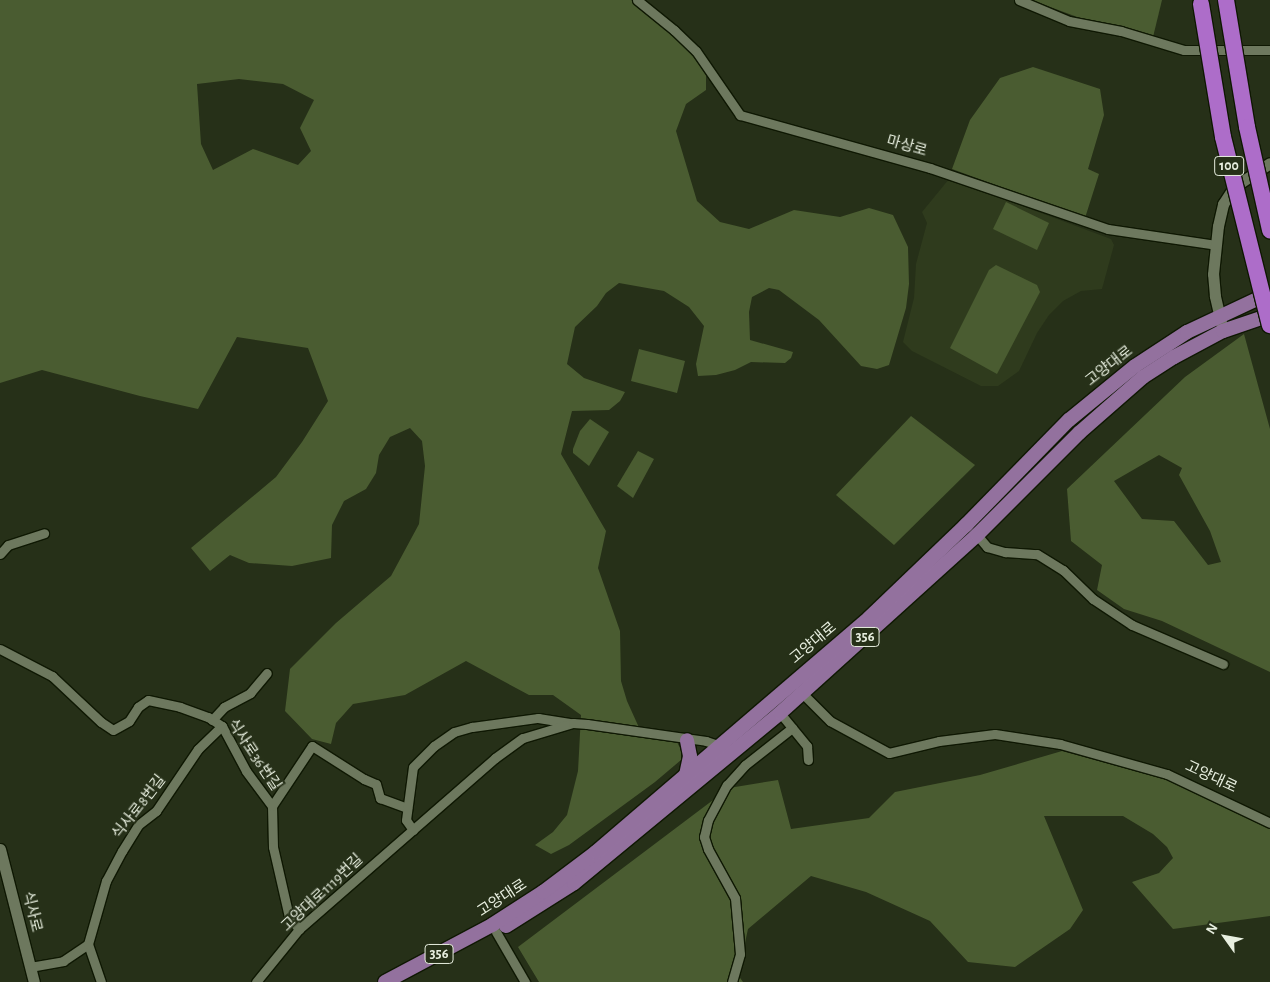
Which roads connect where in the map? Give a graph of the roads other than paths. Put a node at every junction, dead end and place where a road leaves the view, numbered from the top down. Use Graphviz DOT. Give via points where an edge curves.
graph roads {
  1 [pos="637,0"];
  2 [pos="1018,0"];
  3 [pos="1226,0"];
  4 [pos="1200,4"];
  5 [pos="1270,50"];
  6 [pos="1270,163"];
  7 [pos="1270,230"];
  8 [pos="1216,245"];
  9 [pos="1270,296"];
  10 [pos="1270,315"];
  11 [pos="1220,316"];
  12 [pos="1270,325"];
  13 [pos="1223,331"];
  14 [pos="44,533"];
  15 [pos="976,536"];
  16 [pos="0,554"];
  17 [pos="0,649"];
  18 [pos="1223,664"];
  19 [pos="267,673"];
  20 [pos="802,693"];
  21 [pos="780,713"];
  22 [pos="212,720"];
  23 [pos="572,724"];
  24 [pos="222,726"];
  25 [pos="792,728"];
  26 [pos="687,740"];
  27 [pos="720,745"];
  28 [pos="734,752"];
  29 [pos="808,760"];
  30 [pos="686,776"];
  31 [pos="272,806"];
  32 [pos="407,808"];
  33 [pos="1270,823"];
  34 [pos="413,830"];
  35 [pos="0,849"];
  36 [pos="299,929"];
  37 [pos="496,932"];
  38 [pos="88,944"];
  39 [pos="30,967"];
  40 [pos="34,982"];
  41 [pos="101,982"];
  42 [pos="256,982"];
  43 [pos="385,982"];
  44 [pos="407,982"];
  45 [pos="525,982"];
  46 [pos="732,982"];
  1 -- 8 [label="street, 마상로" via="696,51 740,115 930,168 1108,229"];
  2 -- 5 [label="street" via="1069,21 1121,31 1184,50"];
  3 -- 7 [label="highway, 100, bridge" via="1247,127"];
  4 -- 12 [label="highway, 100, bridge" via="1223,137"];
  6 -- 8 [label="street" via="1234,187 1223,204"];
  8 -- 11 [label="street" via="1213,274"];
  9 -- 11 [label="main road, 고양대로 / 356"];
  10 -- 13 [label="main road, 고양대로 / 356"];
  11 -- 13 [label="street"];
  11 -- 27 [label="main road, 고양대로 / 356" via="1160,348 1076,414 870,617"];
  13 -- 15 [label="main road, 고양대로 / 356" via="1143,377 1079,433"];
  14 -- 16 [label="street" via="8,545"];
  15 -- 18 [label="street" via="987,547 1037,554 1063,570 1093,599 1132,625"];
  15 -- 20 [label="main road, 고양대로 / 356"];
  17 -- 22 [label="street, 식사로36번길" via="52,676 101,722 114,730 129,721 138,707 148,700 180,707"];
  19 -- 22 [label="street, 식사로36번길" via="250,693 224,707"];
  20 -- 21 [label="main road, 고양대로 / 356"];
  20 -- 33 [label="street, 고양대로" via="830,720 889,753 939,741 995,734 1060,744 1167,774"];
  21 -- 25 [label="street"];
  21 -- 28 [label="main road, 고양대로 / 356"];
  22 -- 24 [label="street, 식사로36번길"];
  23 -- 26 [label="street, 고양대로1119번길"];
  23 -- 32 [label="street, 고양대로1119번길" via="538,718 472,726 454,732 413,767"];
  23 -- 34 [label="street, 고양대로1119번길" via="523,738"];
  24 -- 31 [label="street, 식사로36번길" via="246,771"];
  24 -- 38 [label="street, 식사로8번길" via="198,749 156,811 138,825 106,881"];
  25 -- 29 [label="street" via="806,746"];
  25 -- 46 [label="street" via="745,765 727,785 708,820 704,836 735,898 740,954"];
  26 -- 27 [label="street, 고양대로1119번길"];
  26 -- 30 [label="main road" via="690,756"];
  27 -- 28 [label="street, 고양대로1119번길"];
  27 -- 30 [label="main road, 고양대로 / 356"];
  28 -- 37 [label="main road, 고양대로 / 356" via="574,883"];
  30 -- 43 [label="main road, 고양대로 / 356" via="596,852 542,892 492,925"];
  31 -- 32 [label="street, 식사로36번길" via="312,746 376,784 380,798"];
  31 -- 36 [label="street, 식사로36번길" via="273,847 289,918"];
  32 -- 34 [label="street, 고양대로1119번길" via="406,820"];
  34 -- 36 [label="street, 고양대로1119번길"];
  35 -- 39 [label="street, 식사로"];
  36 -- 42 [label="street, 고양대로1119번길"];
  37 -- 44 [label="main road, 고양대로 / 356"];
  37 -- 45 [label="street"];
  38 -- 39 [label="street" via="63,961"];
  38 -- 41 [label="street"];
  39 -- 40 [label="street, 식사로"];
}
